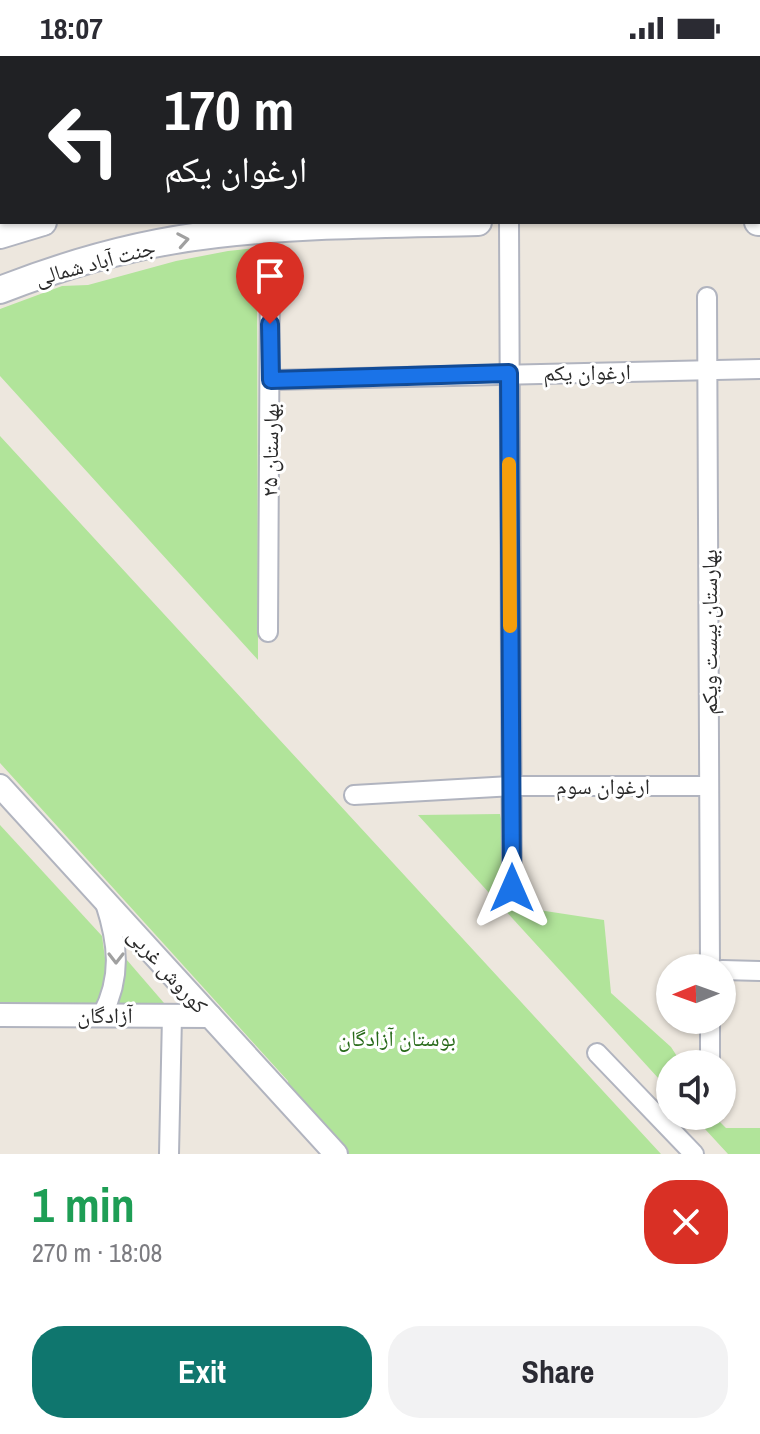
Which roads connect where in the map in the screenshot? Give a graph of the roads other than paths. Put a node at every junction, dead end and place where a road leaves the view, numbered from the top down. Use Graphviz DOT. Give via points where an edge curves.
graph roads {
  1 [pos="36,224"];
  2 [pos="373,224"];
  3 [pos="509,224"];
  4 [pos="0,235"];
  5 [pos="270,267"];
  6 [pos="0,290"];
  7 [pos="707,297"];
  8 [pos="707,369"];
  9 [pos="760,369"];
  10 [pos="509,373"];
  11 [pos="271,380"];
  12 [pos="268,632"];
  13 [pos="0,786"];
  14 [pos="512,786"];
  15 [pos="709,786"];
  16 [pos="354,795"];
  17 [pos="512,888"];
  18 [pos="104,900"];
  19 [pos="710,954"];
  20 [pos="736,970"];
  21 [pos="760,971"];
  22 [pos="0,1015"];
  23 [pos="102,1015"];
  24 [pos="172,1016"];
  25 [pos="210,1016"];
  26 [pos="597,1053"];
  27 [pos="169,1154"];
  28 [pos="336,1154"];
  29 [pos="694,1154"];
  1 -- 4 [label="main road"];
  6 -- 2 [label="main road, جنت آباد شمالی, one-way" via="69,266 214,234"];
  3 -- 10 [label="street"];
  5 -- 11 [label="street, بهارستان ۲۵"];
  7 -- 8 [label="street, بهارستان بیست ویکم"];
  8 -- 9 [label="street, ارغوان یکم"];
  8 -- 10 [label="street, ارغوان یکم"];
  8 -- 15 [label="street, بهارستان بیست ویکم"];
  10 -- 11 [label="street, ارغوان یکم"];
  10 -- 14 [label="street"];
  11 -- 12 [label="street, بهارستان ۲۵"];
  13 -- 18 [label="street, کوروش غربی"];
  14 -- 15 [label="street, ارغوان سوم"];
  14 -- 16 [label="street, ارغوان سوم"];
  14 -- 17 [label="street"];
  15 -- 19 [label="street, بهارستان بیست ویکم"];
  18 -- 23 [label="street, one-way" via="118,958"];
  18 -- 25 [label="street, کوروش غربی"];
  20 -- 21 [label="street"];
  22 -- 23 [label="street, آزادگان"];
  23 -- 24 [label="street, آزادگان"];
  24 -- 25 [label="street, آزادگان"];
  24 -- 27 [label="street"];
  25 -- 28 [label="street, کوروش غربی"];
  26 -- 29 [label="street"];
}
